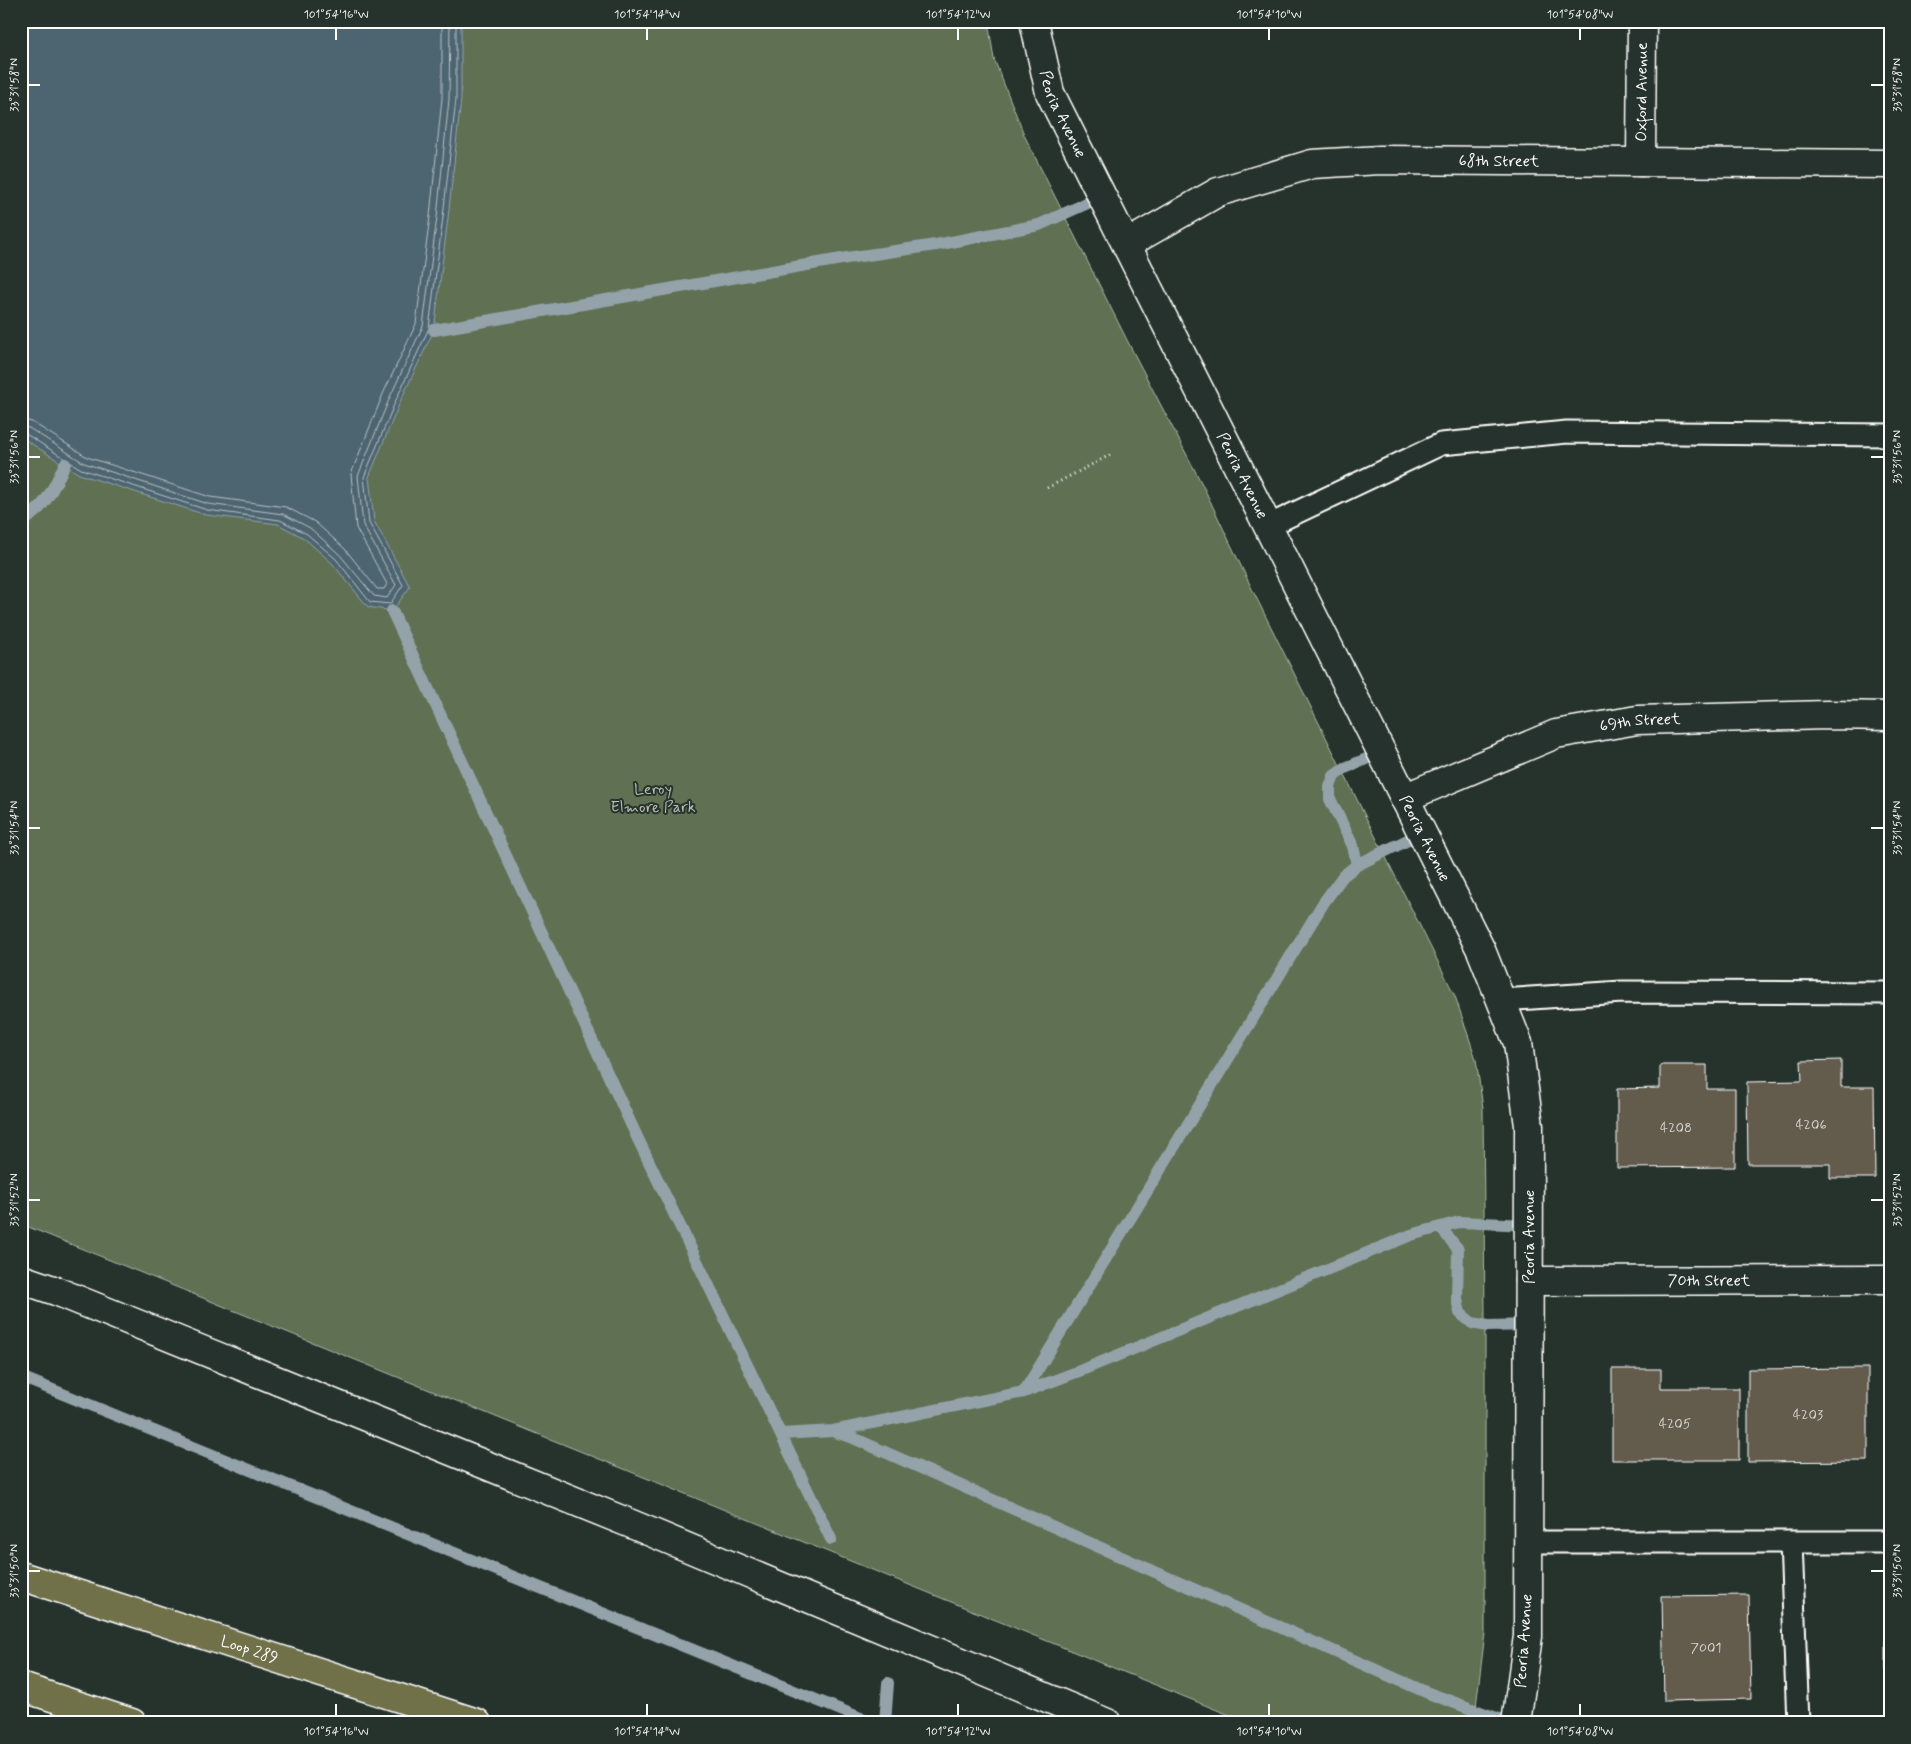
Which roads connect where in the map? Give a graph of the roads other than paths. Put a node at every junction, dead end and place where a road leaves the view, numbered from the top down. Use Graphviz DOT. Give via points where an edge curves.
graph roads {
  1 [pos="1034,21"];
  2 [pos="1642,21"];
  3 [pos="1641,162"];
  4 [pos="1890,164"];
  5 [pos="1127,244"];
  6 [pos="1890,435"];
  7 [pos="1268,526"];
  8 [pos="1890,716"];
  9 [pos="1404,798"];
  10 [pos="1890,993"];
  11 [pos="1501,1000"];
  12 [pos="21,1280"];
  13 [pos="1890,1280"];
  14 [pos="1529,1281"];
  15 [pos="1528,1542"];
  16 [pos="1791,1542"];
  17 [pos="1890,1542"];
  18 [pos="21,1576"];
  19 [pos="21,1687"];
  20 [pos="132,1723"];
  21 [pos="477,1723"];
  22 [pos="1107,1723"];
  23 [pos="1516,1723"];
  24 [pos="1798,1723"];
  1 -- 5 [label="street, Peoria Avenue" via="1050,93"];
  2 -- 3 [label="street, Oxford Avenue"];
  3 -- 4 [label="street, 68th Street"];
  3 -- 5 [label="street, 68th Street" via="1380,160 1312,164 1218,192"];
  5 -- 7 [label="street, Peoria Avenue"];
  6 -- 7 [label="lane" via="1567,432 1441,444"];
  7 -- 9 [label="street, Peoria Avenue"];
  8 -- 9 [label="street, 69th Street" via="1637,720 1556,734"];
  9 -- 11 [label="street, Peoria Avenue" via="1481,950"];
  10 -- 11 [label="lane" via="1622,992"];
  11 -- 14 [label="street, Peoria Avenue" via="1518,1043 1529,1126"];
  12 -- 22 [label="street" via="56,1291 629,1523"];
  13 -- 14 [label="street, 70th Street"];
  14 -- 15 [label="street, Peoria Avenue"];
  15 -- 16 [label="lane"];
  15 -- 23 [label="street, Peoria Avenue" via="1528,1636"];
  16 -- 17 [label="lane"];
  16 -- 24 [label="lane"];
  18 -- 21 [label="highway, Loop 289"];
  19 -- 20 [label="highway"];
}
